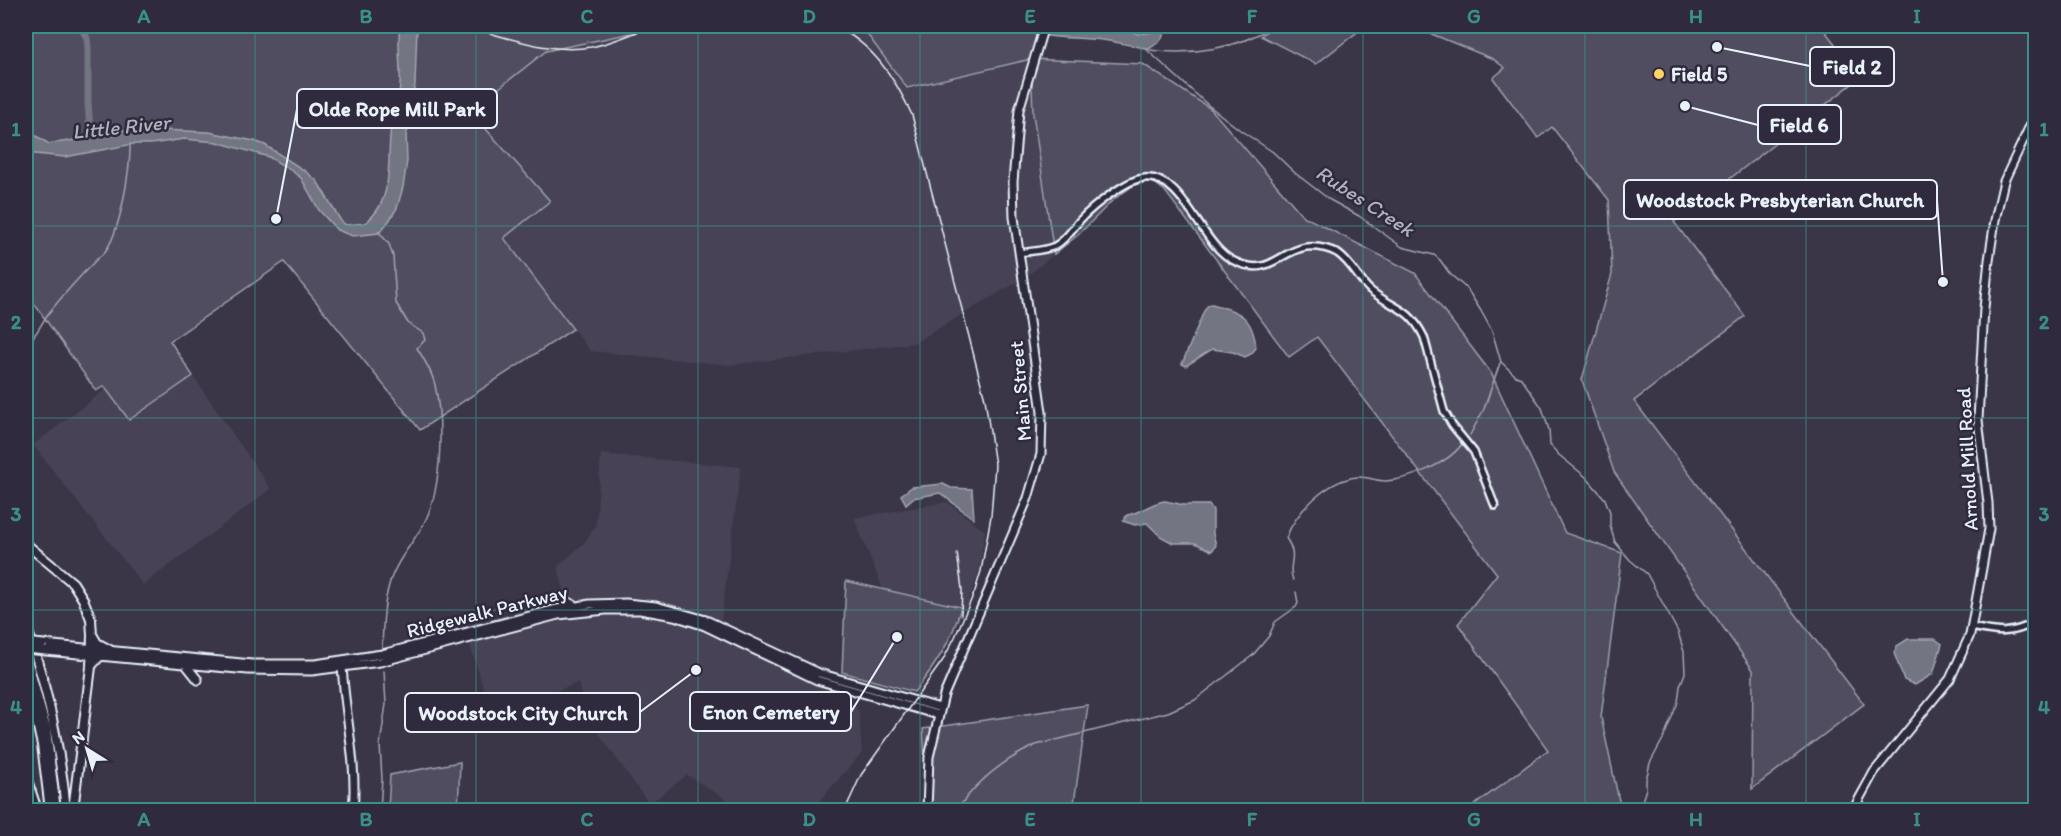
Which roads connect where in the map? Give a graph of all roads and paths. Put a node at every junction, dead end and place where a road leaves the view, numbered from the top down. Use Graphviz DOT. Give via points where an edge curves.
graph roads {
  1 [pos="1044,26"];
  2 [pos="2036,113"];
  3 [pos="1019,253"];
  4 [pos="1495,506"];
  5 [pos="26,544"];
  6 [pos="560,598"];
  7 [pos="576,605"];
  8 [pos="2036,622"];
  9 [pos="26,626"];
  10 [pos="1971,627"];
  11 [pos="92,635"];
  12 [pos="26,642"];
  13 [pos="45,647"];
  14 [pos="26,649"];
  15 [pos="91,651"];
  16 [pos="107,653"];
  17 [pos="26,656"];
  18 [pos="186,665"];
  19 [pos="342,665"];
  20 [pos="91,667"];
  21 [pos="26,675"];
  22 [pos="198,680"];
  23 [pos="45,686"];
  24 [pos="939,712"];
  25 [pos="26,777"];
  26 [pos="37,810"];
  27 [pos="50,810"];
  28 [pos="56,810"];
  29 [pos="61,810"];
  30 [pos="66,810"];
  31 [pos="73,810"];
  32 [pos="353,810"];
  33 [pos="927,810"];
  34 [pos="1853,810"];
  1 -- 3 [label="main road, Main Street" via="1019,110 1014,151 1013,204"];
  2 -- 10 [label="main road, Arnold Mill Road" via="2004,182 1989,260 1978,420 1989,529"];
  3 -- 4 [label="street" via="1053,247 1091,210 1132,181 1146,178 1173,189 1217,249 1236,262 1264,266 1305,247 1333,251 1371,291 1405,311 1419,326 1447,418 1474,452"];
  3 -- 24 [label="main road, Main Street" via="1042,412 1041,454 1028,498"];
  5 -- 11 [label="highway" via="73,583 87,606"];
  6 -- 7 [label="main road"];
  7 -- 19 [label="main road, Ridgewalk Parkway"];
  7 -- 24 [label="main road, Ridgewalk Parkway" via="626,603 687,614 819,673"];
  8 -- 10 [label="street" via="2004,633"];
  9 -- 23 [label="highway"];
  10 -- 34 [label="main road, Arnold Mill Road" via="1950,679 1874,772"];
  11 -- 15 [label="highway"];
  11 -- 16 [label="highway"];
  12 -- 13 [label="main road, Ridgewalk Parkway, bridge"];
  13 -- 14 [label="main road, Ridgewalk Parkway, bridge"];
  13 -- 15 [label="main road, Ridgewalk Parkway"];
  15 -- 16 [label="main road, Ridgewalk Parkway"];
  15 -- 20 [label="highway"];
  16 -- 18 [label="main road, Ridgewalk Parkway"];
  16 -- 19 [label="main road, Ridgewalk Parkway" via="263,664"];
  16 -- 20 [label="highway"];
  17 -- 28 [label="highway" via="46,729"];
  18 -- 19 [label="main road, Ridgewalk Parkway" via="274,672"];
  18 -- 22 [label="main road"];
  19 -- 24 [label="main road, Ridgewalk Parkway" via="386,660 558,615 640,610 705,626 817,680"];
  19 -- 32 [label="main road"];
  20 -- 31 [label="highway"];
  21 -- 27 [label="highway" via="42,745"];
  23 -- 29 [label="highway"];
  23 -- 30 [label="highway"];
  24 -- 33 [label="main road, Main Street" via="929,757"];
  25 -- 26 [label="highway"];
}
